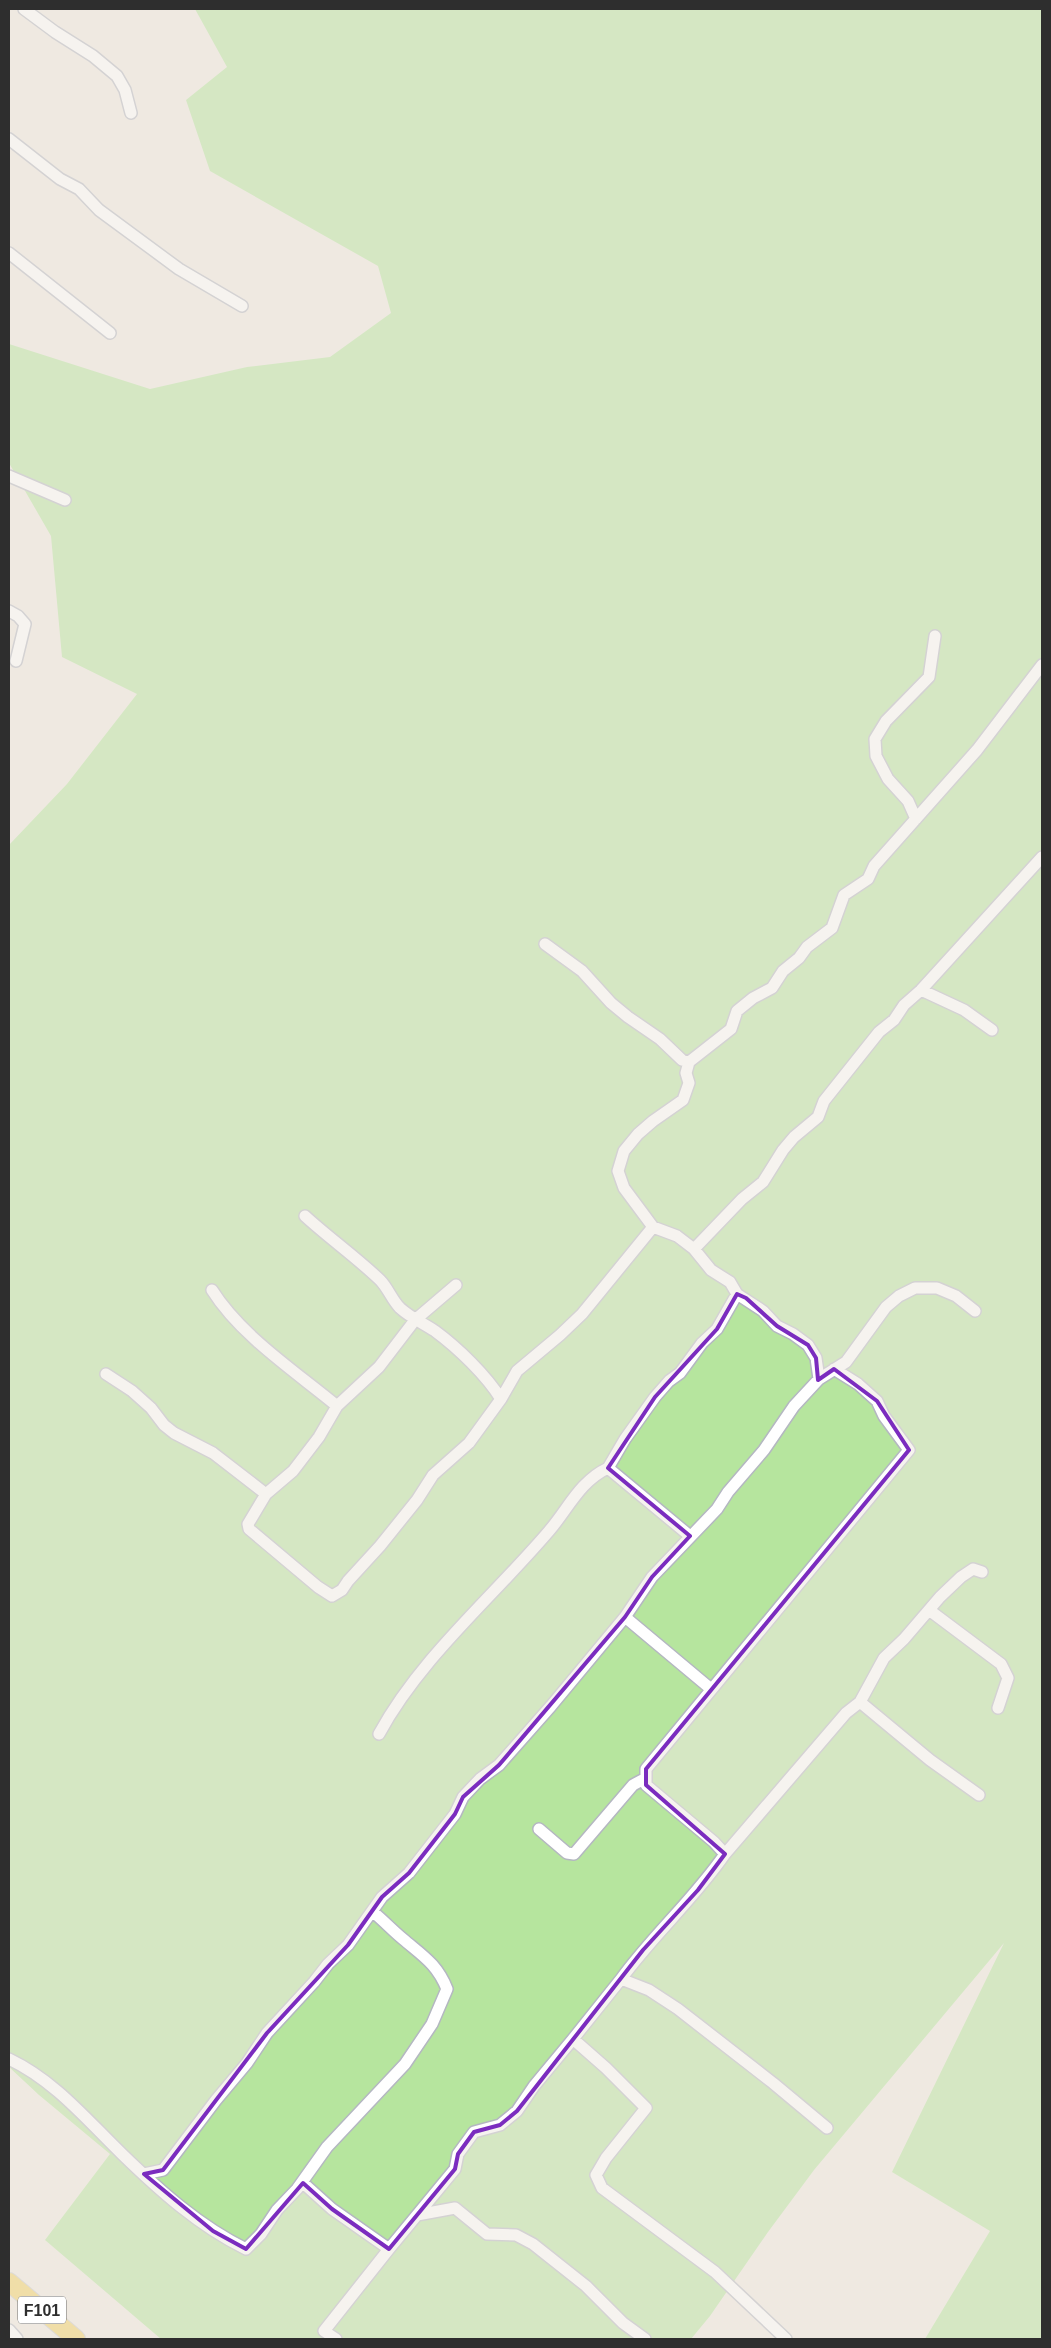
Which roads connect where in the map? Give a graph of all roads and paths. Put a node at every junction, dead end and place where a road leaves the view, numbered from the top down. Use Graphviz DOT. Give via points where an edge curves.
graph roads {
  1 [pos="24,9"];
  2 [pos="131,112"];
  3 [pos="9,139"];
  4 [pos="9,253"];
  5 [pos="242,306"];
  6 [pos="110,333"];
  7 [pos="9,476"];
  8 [pos="65,500"];
  9 [pos="9,612"];
  10 [pos="935,636"];
  11 [pos="16,661"];
  12 [pos="1042,665"];
  13 [pos="916,819"];
  14 [pos="1042,857"];
  15 [pos="545,944"];
  16 [pos="921,990"];
  17 [pos="992,1030"];
  18 [pos="689,1062"];
  19 [pos="305,1216"];
  20 [pos="653,1227"];
  21 [pos="694,1249"];
  22 [pos="456,1285"];
  23 [pos="212,1290"];
  24 [pos="737,1294"];
  25 [pos="974,1311"];
  26 [pos="415,1320"];
  27 [pos="834,1369"];
  28 [pos="106,1374"];
  29 [pos="819,1379"];
  30 [pos="501,1399"];
  31 [pos="337,1406"];
  32 [pos="608,1468"];
  33 [pos="266,1494"];
  34 [pos="690,1536"];
  35 [pos="982,1572"];
  36 [pos="929,1610"];
  37 [pos="625,1617"];
  38 [pos="712,1689"];
  39 [pos="860,1702"];
  40 [pos="998,1708"];
  41 [pos="378,1734"];
  42 [pos="646,1778"];
  43 [pos="978,1795"];
  44 [pos="539,1829"];
  45 [pos="725,1854"];
  46 [pos="373,1912"];
  47 [pos="621,1979"];
  48 [pos="573,2039"];
  49 [pos="9,2059"];
  50 [pos="827,2128"];
  51 [pos="144,2174"];
  52 [pos="302,2182"];
  53 [pos="418,2214"];
  54 [pos="389,2249"];
  55 [pos="9,2282"];
  56 [pos="9,2330"];
  57 [pos="17,2339"];
  58 [pos="76,2339"];
  59 [pos="336,2339"];
  60 [pos="646,2339"];
  61 [pos="786,2339"];
  1 -- 2 [label="street" via="117,76 126,90"];
  3 -- 5 [label="street" via="60,179 79,189 99,210 179,269"];
  4 -- 6 [label="street"];
  7 -- 8 [label="street"];
  9 -- 11 [label="street" via="25,624"];
  10 -- 13 [label="street" via="929,677 886,721 874,739 876,756 888,779 908,801"];
  12 -- 13 [label="street" via="977,750"];
  13 -- 18 [label="street" via="874,866 868,879 844,895 832,928 783,971 772,988 737,1012 732,1029"];
  14 -- 16 [label="street"];
  15 -- 18 [label="street" via="582,971 628,1017 660,1039 682,1060"];
  16 -- 17 [label="street" via="964,1010"];
  16 -- 21 [label="street" via="904,1004 894,1020 875,1038 824,1101 818,1116 788,1144 763,1182"];
  18 -- 20 [label="street" via="686,1073 689,1083 683,1100 638,1134 624,1151 618,1171 624,1188"];
  19 -- 26 [label="street" via="382,1282 398,1306"];
  20 -- 21 [label="street" via="677,1236"];
  20 -- 30 [label="street" via="582,1314 517,1372"];
  21 -- 24 [label="street" via="711,1270 730,1282"];
  22 -- 26 [label="street"];
  23 -- 31 [label="street" via="223,1307 260,1342"];
  24 -- 29 [label="street" via="777,1326 808,1345 816,1358"];
  24 -- 32 [label="street" via="718,1328 655,1397"];
  25 -- 27 [label="street" via="956,1296 937,1288 915,1288 886,1308 846,1362"];
  26 -- 30 [label="street" via="435,1332 468,1361"];
  26 -- 31 [label="street" via="379,1367"];
  27 -- 29 [label="street"];
  27 -- 38 [label="street" via="877,1401 909,1450"];
  28 -- 33 [label="street" via="132,1391 174,1433 213,1453"];
  29 -- 34 [label="street" via="794,1406 764,1450 717,1508"];
  30 -- 33 [label="street" via="469,1442 433,1475 380,1546 342,1590 332,1596 249,1528 248,1524"];
  31 -- 33 [label="street" via="293,1471"];
  32 -- 34 [label="street"];
  32 -- 41 [label="street" via="578,1492 550,1530 425,1668"];
  34 -- 37 [label="street" via="652,1576"];
  35 -- 36 [label="street" via="974,1569 961,1577"];
  36 -- 39 [label="street" via="884,1658"];
  36 -- 40 [label="street" via="1001,1664 1008,1678"];
  37 -- 38 [label="street"];
  37 -- 46 [label="street" via="499,1765 463,1797 438,1837 409,1873 382,1897"];
  38 -- 42 [label="street" via="646,1769"];
  39 -- 43 [label="street"];
  39 -- 45 [label="street" via="846,1713"];
  42 -- 44 [label="street" via="633,1785 574,1854 567,1853"];
  42 -- 45 [label="street" via="646,1784 653,1791"];
  45 -- 47 [label="street"];
  46 -- 51 [label="street" via="348,1945 266,2033 247,2063 162,2170"];
  46 -- 52 [label="street" via="429,1959 441,1974 447,1989 432,2024 405,2064 327,2147"];
  47 -- 48 [label="street"];
  47 -- 50 [label="street" via="649,1990 678,2009"];
  48 -- 53 [label="street" via="517,2111 500,2125 474,2132 458,2154 454,2169"];
  48 -- 61 [label="street" via="646,2108 596,2175 602,2188 715,2272"];
  49 -- 51 [label="street" via="30,2069 62,2093"];
  51 -- 52 [label="street" via="213,2231 246,2249"];
  52 -- 54 [label="street" via="332,2209"];
  53 -- 54 [label="street"];
  53 -- 60 [label="street" via="455,2208 487,2234 516,2235 533,2244"];
  54 -- 59 [label="street" via="324,2331"];
  55 -- 58 [label="main road, F101"];
  56 -- 57 [label="street"];
}
